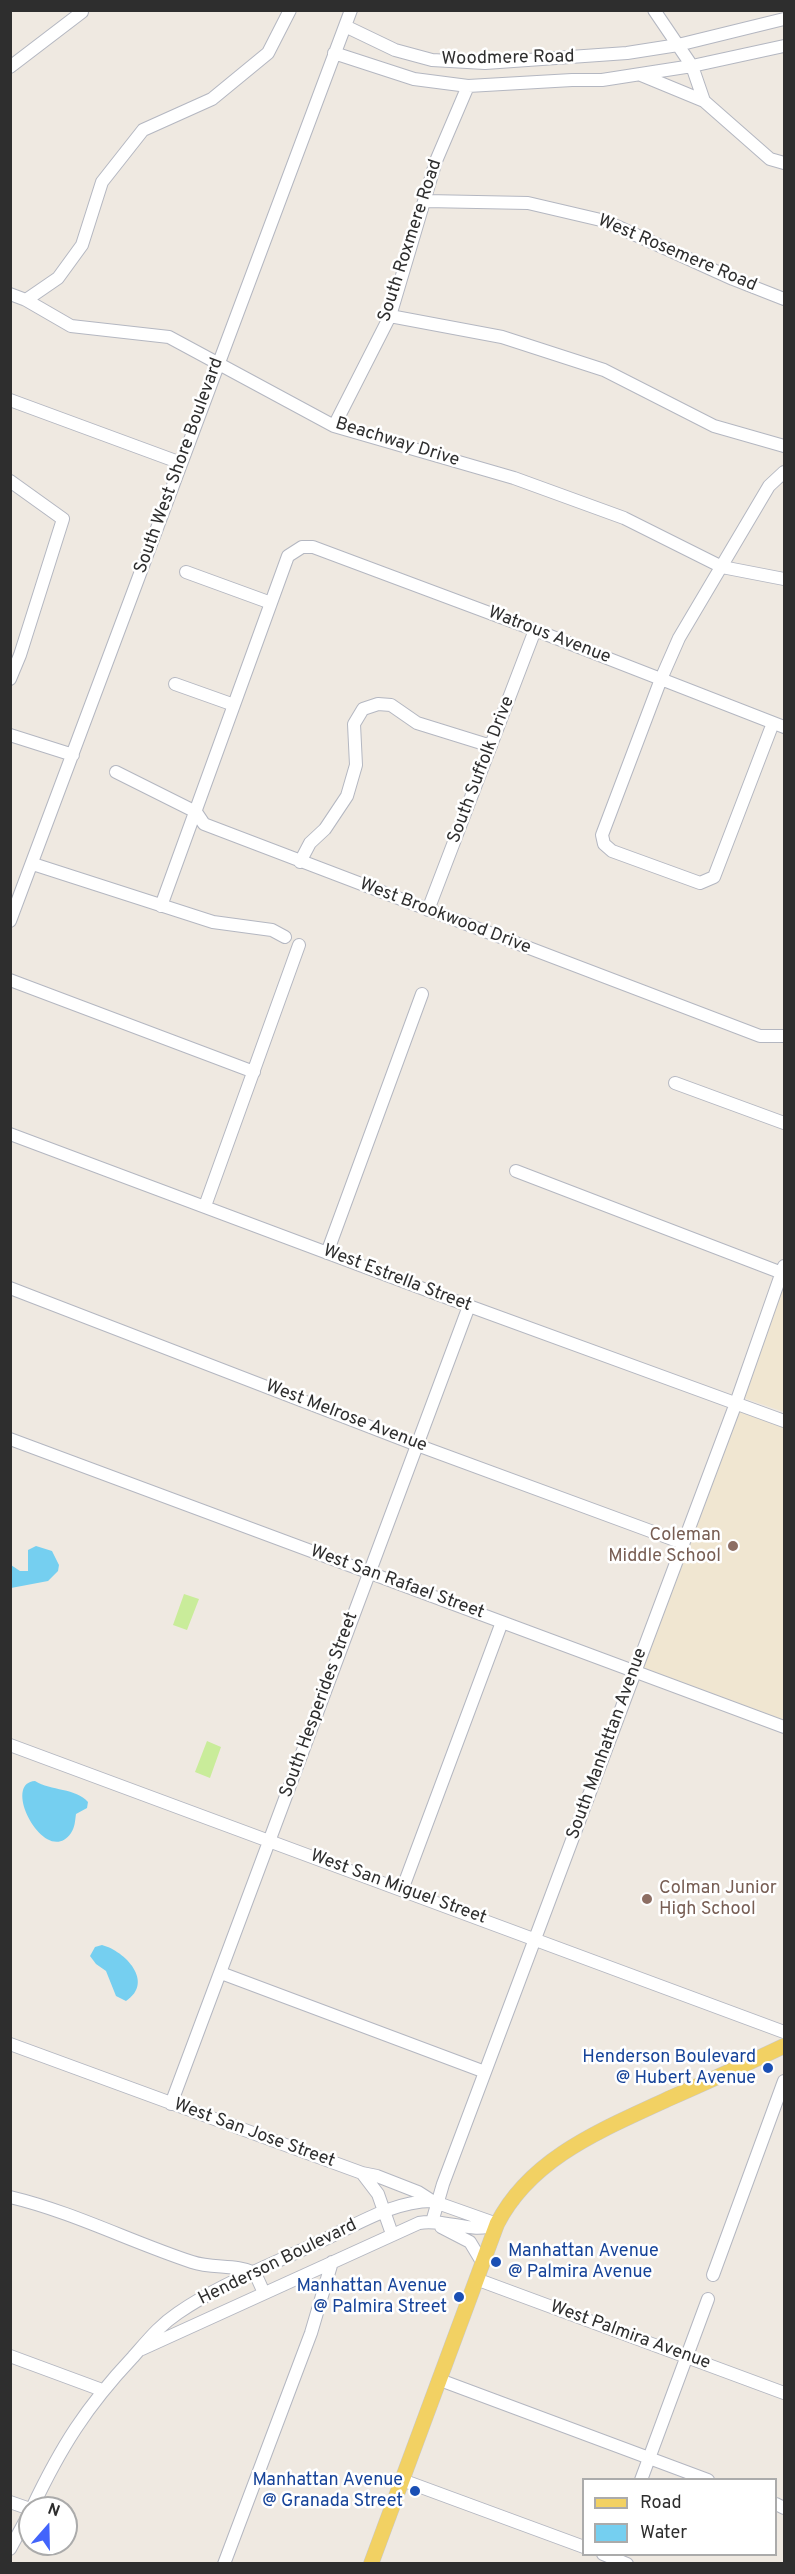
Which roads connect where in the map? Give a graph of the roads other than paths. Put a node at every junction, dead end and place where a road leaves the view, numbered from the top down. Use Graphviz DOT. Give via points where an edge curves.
graph roads {
  1 [pos="290,10"];
  2 [pos="351,10"];
  3 [pos="654,10"];
  4 [pos="81,11"];
  5 [pos="784,19"];
  6 [pos="345,26"];
  7 [pos="678,45"];
  8 [pos="784,46"];
  9 [pos="334,53"];
  10 [pos="692,66"];
  11 [pos="10,67"];
  12 [pos="640,75"];
  13 [pos="468,86"];
  14 [pos="704,101"];
  15 [pos="784,164"];
  16 [pos="426,201"];
  17 [pos="10,294"];
  18 [pos="784,298"];
  19 [pos="26,300"];
  20 [pos="390,316"];
  21 [pos="216,365"];
  22 [pos="10,400"];
  23 [pos="334,426"];
  24 [pos="784,446"];
  25 [pos="181,463"];
  26 [pos="784,472"];
  27 [pos="10,481"];
  28 [pos="722,567"];
  29 [pos="186,572"];
  30 [pos="784,579"];
  31 [pos="271,603"];
  32 [pos="535,630"];
  33 [pos="15,652"];
  34 [pos="661,678"];
  35 [pos="10,679"];
  36 [pos="175,684"];
  37 [pos="234,705"];
  38 [pos="779,725"];
  39 [pos="10,735"];
  40 [pos="491,746"];
  41 [pos="73,755"];
  42 [pos="116,772"];
  43 [pos="196,812"];
  44 [pos="300,862"];
  45 [pos="33,864"];
  46 [pos="161,906"];
  47 [pos="428,910"];
  48 [pos="10,921"];
  49 [pos="285,937"];
  50 [pos="299,945"];
  51 [pos="10,980"];
  52 [pos="422,994"];
  53 [pos="784,1036"];
  54 [pos="254,1072"];
  55 [pos="675,1083"];
  56 [pos="784,1123"];
  57 [pos="10,1134"];
  58 [pos="516,1171"];
  59 [pos="205,1206"];
  60 [pos="327,1253"];
  61 [pos="783,1269"];
  62 [pos="10,1287"];
  63 [pos="469,1306"];
  64 [pos="736,1402"];
  65 [pos="784,1421"];
  66 [pos="10,1439"];
  67 [pos="417,1445"];
  68 [pos="683,1543"];
  69 [pos="369,1573"];
  70 [pos="502,1622"];
  71 [pos="635,1671"];
  72 [pos="784,1727"];
  73 [pos="10,1745"];
  74 [pos="269,1840"];
  75 [pos="402,1890"];
  76 [pos="535,1939"];
  77 [pos="220,1973"];
  78 [pos="784,2032"];
  79 [pos="10,2044"];
  80 [pos="784,2046"];
  81 [pos="485,2072"];
  82 [pos="784,2081"];
  83 [pos="171,2104"];
  84 [pos="362,2173"];
  85 [pos="10,2197"];
  86 [pos="435,2201"];
  87 [pos="383,2212"];
  88 [pos="432,2222"];
  89 [pos="497,2224"];
  90 [pos="393,2234"];
  91 [pos="332,2262"];
  92 [pos="482,2262"];
  93 [pos="255,2273"];
  94 [pos="713,2275"];
  95 [pos="476,2279"];
  96 [pos="264,2293"];
  97 [pos="708,2300"];
  98 [pos="138,2351"];
  99 [pos="10,2356"];
  100 [pos="687,2357"];
  101 [pos="440,2380"];
  102 [pos="102,2390"];
  103 [pos="784,2393"];
  104 [pos="650,2458"];
  105 [pos="642,2478"];
  106 [pos="703,2478"];
  107 [pos="402,2480"];
  108 [pos="38,2496"];
  109 [pos="18,2534"];
  110 [pos="582,2546"];
  111 [pos="10,2549"];
  112 [pos="609,2558"];
  113 [pos="224,2564"];
  114 [pos="371,2564"];
  115 [pos="627,2564"];
  1 -- 19 [label="street" via="268,53 228,86 212,99 143,130 102,183 82,246 58,278"];
  2 -- 6 [label="street, South West Shore Boulevard"];
  3 -- 7 [label="street"];
  4 -- 11 [label="street"];
  5 -- 7 [label="street, Woodmere Road"];
  6 -- 7 [label="street, Woodmere Road" via="395,50 442,61 547,60"];
  6 -- 9 [label="street, South West Shore Boulevard"];
  7 -- 10 [label="street"];
  8 -- 10 [label="street, Woodmere Road"];
  9 -- 13 [label="street, Woodmere Road" via="414,79"];
  9 -- 21 [label="street, South West Shore Boulevard"];
  10 -- 12 [label="street, Woodmere Road"];
  10 -- 14 [label="street"];
  12 -- 13 [label="street, Woodmere Road"];
  12 -- 14 [label="street, Woodmere Road"];
  13 -- 16 [label="street, South Roxmere Road" via="436,161"];
  14 -- 15 [label="street" via="770,159"];
  16 -- 18 [label="street, West Rosemere Road" via="528,203 605,221"];
  16 -- 20 [label="street, South Roxmere Road"];
  17 -- 19 [label="street, Beachway Drive"];
  19 -- 21 [label="street, Beachway Drive" via="71,326 169,337"];
  20 -- 23 [label="street, South Roxmere Road"];
  20 -- 24 [label="street" via="501,337 604,370 714,426"];
  21 -- 23 [label="street, Beachway Drive"];
  21 -- 25 [label="street, South West Shore Boulevard"];
  22 -- 25 [label="street"];
  23 -- 28 [label="street, Beachway Drive" via="514,478 624,518"];
  25 -- 41 [label="street, South West Shore Boulevard"];
  26 -- 28 [label="street" via="769,486"];
  27 -- 33 [label="street" via="63,519"];
  28 -- 30 [label="street, Beachway Drive"];
  28 -- 34 [label="street" via="679,638"];
  29 -- 31 [label="street"];
  31 -- 32 [label="street, Watrous Avenue" via="288,556 302,547 313,547"];
  31 -- 37 [label="street"];
  32 -- 34 [label="street, Watrous Avenue"];
  32 -- 40 [label="street, South Suffolk Drive"];
  33 -- 35 [label="street"];
  34 -- 38 [label="street, Watrous Avenue"];
  34 -- 38 [label="street" via="602,835 604,844 612,851 700,883 714,877"];
  36 -- 37 [label="street"];
  37 -- 43 [label="street"];
  39 -- 41 [label="street"];
  40 -- 44 [label="street" via="417,723 391,705 363,709 354,724 356,765 346,796"];
  40 -- 47 [label="street, South Suffolk Drive"];
  41 -- 45 [label="street, South West Shore Boulevard"];
  42 -- 43 [label="street, West Brookwood Drive"];
  43 -- 44 [label="street, West Brookwood Drive" via="204,824"];
  43 -- 46 [label="street"];
  44 -- 47 [label="street, West Brookwood Drive"];
  45 -- 46 [label="street"];
  45 -- 48 [label="street, South West Shore Boulevard"];
  46 -- 49 [label="street" via="213,922 272,930"];
  47 -- 53 [label="street, West Brookwood Drive" via="760,1036"];
  50 -- 54 [label="street"];
  51 -- 54 [label="street"];
  52 -- 60 [label="street"];
  54 -- 59 [label="street"];
  55 -- 56 [label="street"];
  57 -- 59 [label="street, West Estrella Street"];
  58 -- 61 [label="street"];
  59 -- 60 [label="street, West Estrella Street"];
  60 -- 63 [label="street, West Estrella Street"];
  61 -- 64 [label="street, South Manhattan Avenue"];
  62 -- 67 [label="street, West Melrose Avenue"];
  63 -- 64 [label="street, West Estrella Street"];
  63 -- 67 [label="street, South Hesperides Street"];
  64 -- 65 [label="street, West Estrella Street"];
  64 -- 68 [label="street, South Manhattan Avenue"];
  66 -- 69 [label="street, West San Rafael Street"];
  67 -- 68 [label="street, West Melrose Avenue"];
  67 -- 69 [label="street, South Hesperides Street"];
  68 -- 71 [label="street, South Manhattan Avenue"];
  69 -- 70 [label="street, West San Rafael Street"];
  69 -- 74 [label="street, South Hesperides Street"];
  70 -- 71 [label="street, West San Rafael Street"];
  70 -- 75 [label="street"];
  71 -- 72 [label="street, West San Rafael Street"];
  71 -- 76 [label="street, South Manhattan Avenue"];
  73 -- 74 [label="street, West San Miguel Street"];
  74 -- 75 [label="street, West San Miguel Street"];
  74 -- 77 [label="street, South Hesperides Street"];
  75 -- 76 [label="street, West San Miguel Street"];
  76 -- 78 [label="street, West San Miguel Street"];
  76 -- 81 [label="street, South Manhattan Avenue"];
  77 -- 81 [label="street"];
  77 -- 83 [label="street, South Hesperides Street"];
  79 -- 83 [label="street, West San Jose Street"];
  80 -- 89 [label="main road" via="581,2140 527,2183"];
  81 -- 86 [label="street, South Manhattan Avenue"];
  82 -- 94 [label="street"];
  83 -- 84 [label="street, West San Jose Street"];
  84 -- 86 [label="street, West San Jose Street"];
  84 -- 87 [label="street" via="373,2185"];
  85 -- 93 [label="street" via="194,2263"];
  86 -- 87 [label="street, Henderson Boulevard" via="414,2202"];
  86 -- 88 [label="street, South Manhattan Avenue"];
  86 -- 89 [label="street, West San Jose Street"];
  87 -- 90 [label="street"];
  87 -- 93 [label="street, Henderson Boulevard"];
  88 -- 89 [label="street, Henderson Boulevard" via="481,2229"];
  88 -- 90 [label="street, Henderson Boulevard"];
  88 -- 92 [label="street" via="470,2242"];
  89 -- 92 [label="main road"];
  90 -- 91 [label="street, Henderson Boulevard"];
  91 -- 96 [label="street, Henderson Boulevard"];
  91 -- 113 [label="street" via="311,2333"];
  92 -- 95 [label="main road"];
  93 -- 96 [label="street"];
  93 -- 98 [label="street, Henderson Boulevard" via="179,2312 153,2331"];
  95 -- 100 [label="street, West Palmira Avenue"];
  95 -- 101 [label="main road"];
  96 -- 98 [label="street, Henderson Boulevard"];
  97 -- 100 [label="street"];
  98 -- 102 [label="street, Henderson Boulevard"];
  99 -- 102 [label="street"];
  100 -- 103 [label="street, West Palmira Avenue"];
  100 -- 104 [label="street"];
  101 -- 104 [label="street"];
  101 -- 107 [label="main road"];
  102 -- 108 [label="street, Henderson Boulevard" via="70,2433"];
  104 -- 105 [label="street"];
  104 -- 106 [label="street"];
  107 -- 110 [label="street"];
  107 -- 114 [label="main road"];
  109 -- 111 [label="street, Henderson Boulevard"];
  112 -- 115 [label="street"];
}
